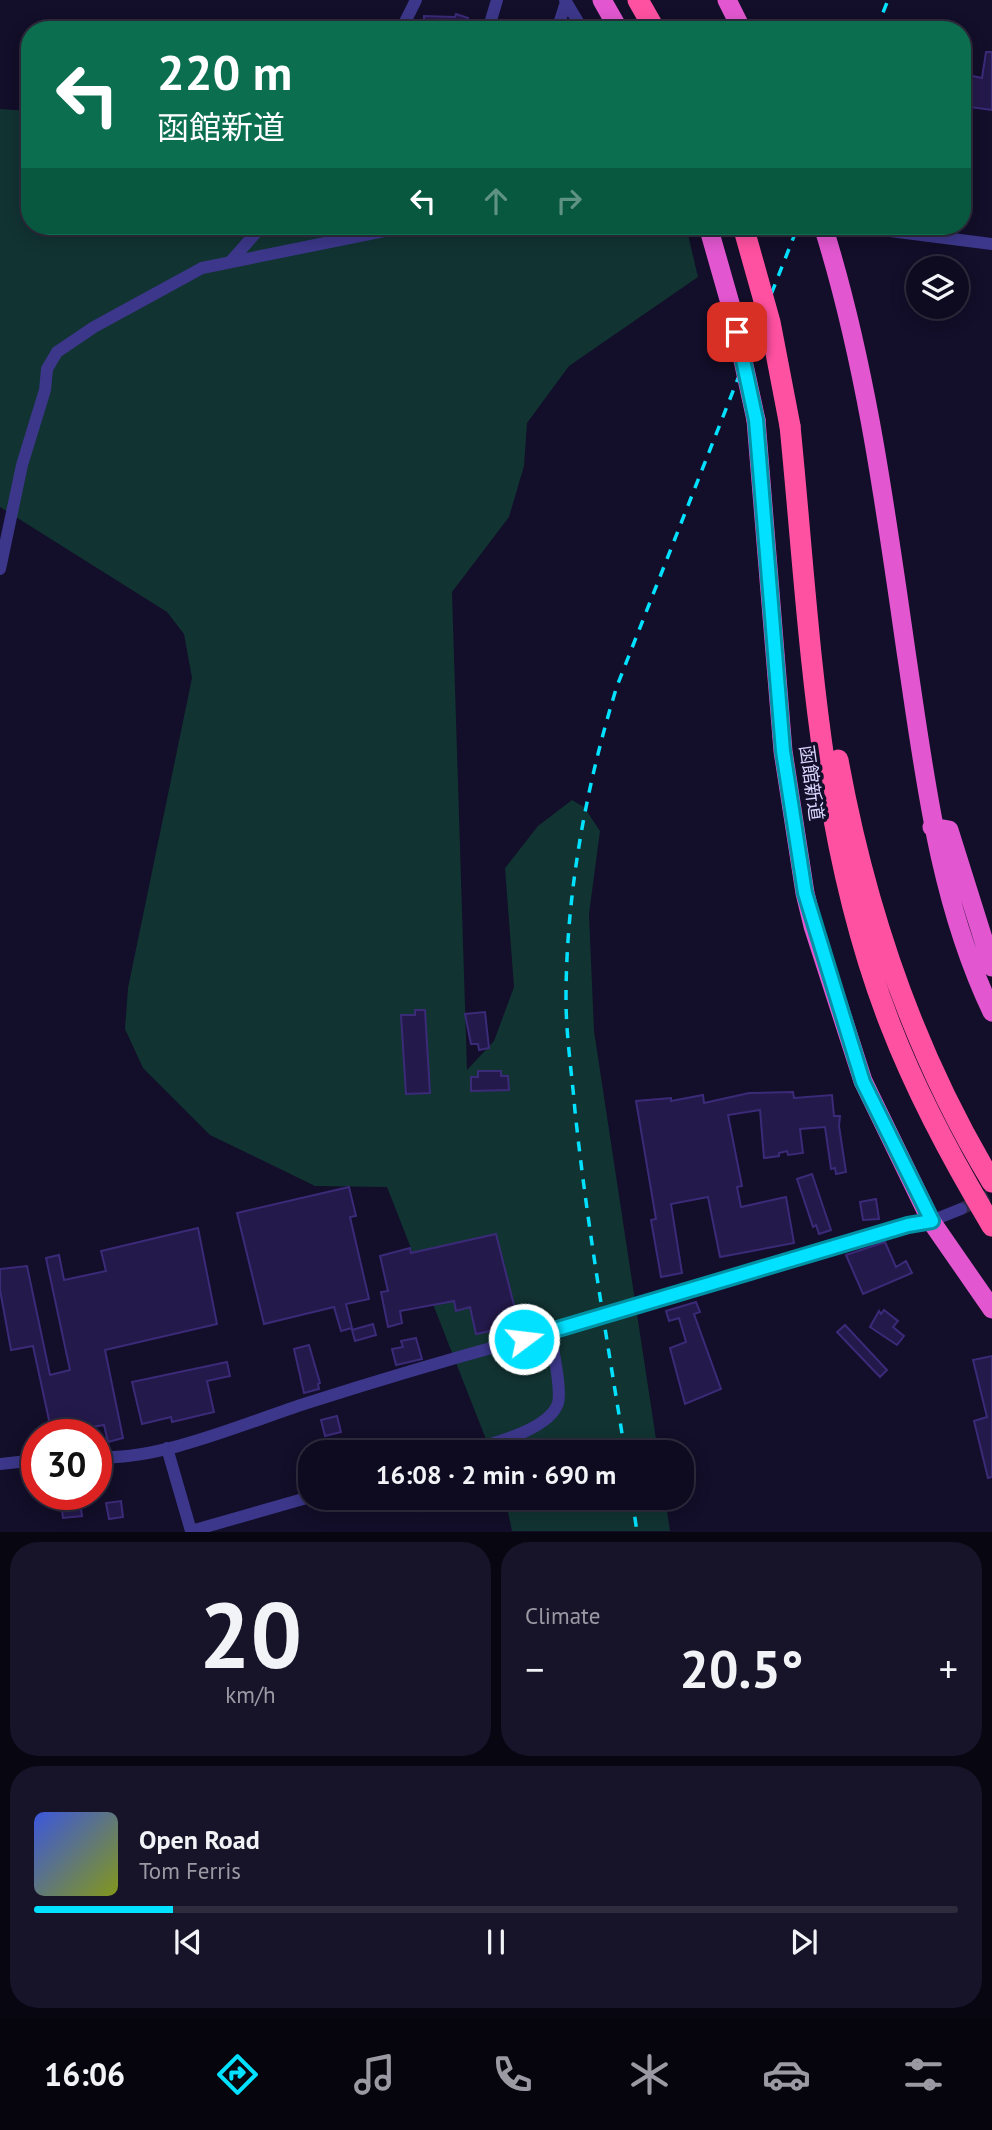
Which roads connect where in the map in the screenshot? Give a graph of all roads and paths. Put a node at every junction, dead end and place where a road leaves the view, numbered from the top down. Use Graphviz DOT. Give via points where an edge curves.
graph roads {
  1 [pos="416,0"];
  2 [pos="497,0"];
  3 [pos="602,0"];
  4 [pos="638,0"];
  5 [pos="727,0"];
  6 [pos="566,1"];
  7 [pos="406,21"];
  8 [pos="491,21"];
  9 [pos="560,21"];
  10 [pos="578,21"];
  11 [pos="614,21"];
  12 [pos="650,21"];
  13 [pos="738,21"];
  14 [pos="254,235"];
  15 [pos="363,235"];
  16 [pos="711,235"];
  17 [pos="746,235"];
  18 [pos="826,235"];
  19 [pos="922,235"];
  20 [pos="992,244"];
  21 [pos="231,261"];
  22 [pos="790,426"];
  23 [pos="0,569"];
  24 [pos="932,827"];
  25 [pos="992,967"];
  26 [pos="992,1012"];
  27 [pos="992,1182"];
  28 [pos="961,1209"];
  29 [pos="932,1221"];
  30 [pos="992,1226"];
  31 [pos="992,1309"];
  32 [pos="551,1332"];
  33 [pos="500,1440"];
  34 [pos="167,1448"];
  35 [pos="112,1458"];
  36 [pos="21,1462"];
  37 [pos="0,1464"];
  38 [pos="298,1500"];
  1 -- 7 [label="street"];
  2 -- 8 [label="street"];
  3 -- 11 [label="highway"];
  4 -- 12 [label="highway"];
  5 -- 13 [label="highway"];
  6 -- 9 [label="street"];
  6 -- 10 [label="street"];
  14 -- 21 [label="street"];
  15 -- 21 [label="street"];
  16 -- 29 [label="highway, 函館新道, bridge" via="733,310 756,420 783,751 805,893 863,1082"];
  17 -- 22 [label="highway, 函館新道, bridge" via="770,322"];
  18 -- 24 [label="highway" via="848,305 888,525"];
  19 -- 20 [label="street"];
  21 -- 23 [label="street" via="201,268 57,352 47,369"];
  22 -- 27 [label="highway, 函館新道" via="849,819 885,948 909,1014 939,1084"];
  22 -- 30 [label="highway, 函館新道" via="824,755 849,888 889,1023 949,1153"];
  24 -- 25 [label="highway" via="949,830"];
  24 -- 26 [label="highway" via="954,911"];
  28 -- 29 [label="street"];
  29 -- 31 [label="highway, 函館新道"];
  29 -- 32 [label="street, bridge"];
  32 -- 33 [label="street" via="558,1402 544,1423"];
  32 -- 34 [label="street" via="417,1368"];
  34 -- 35 [label="street"];
  34 -- 38 [label="street" via="191,1531"];
  36 -- 37 [label="street"];
}
